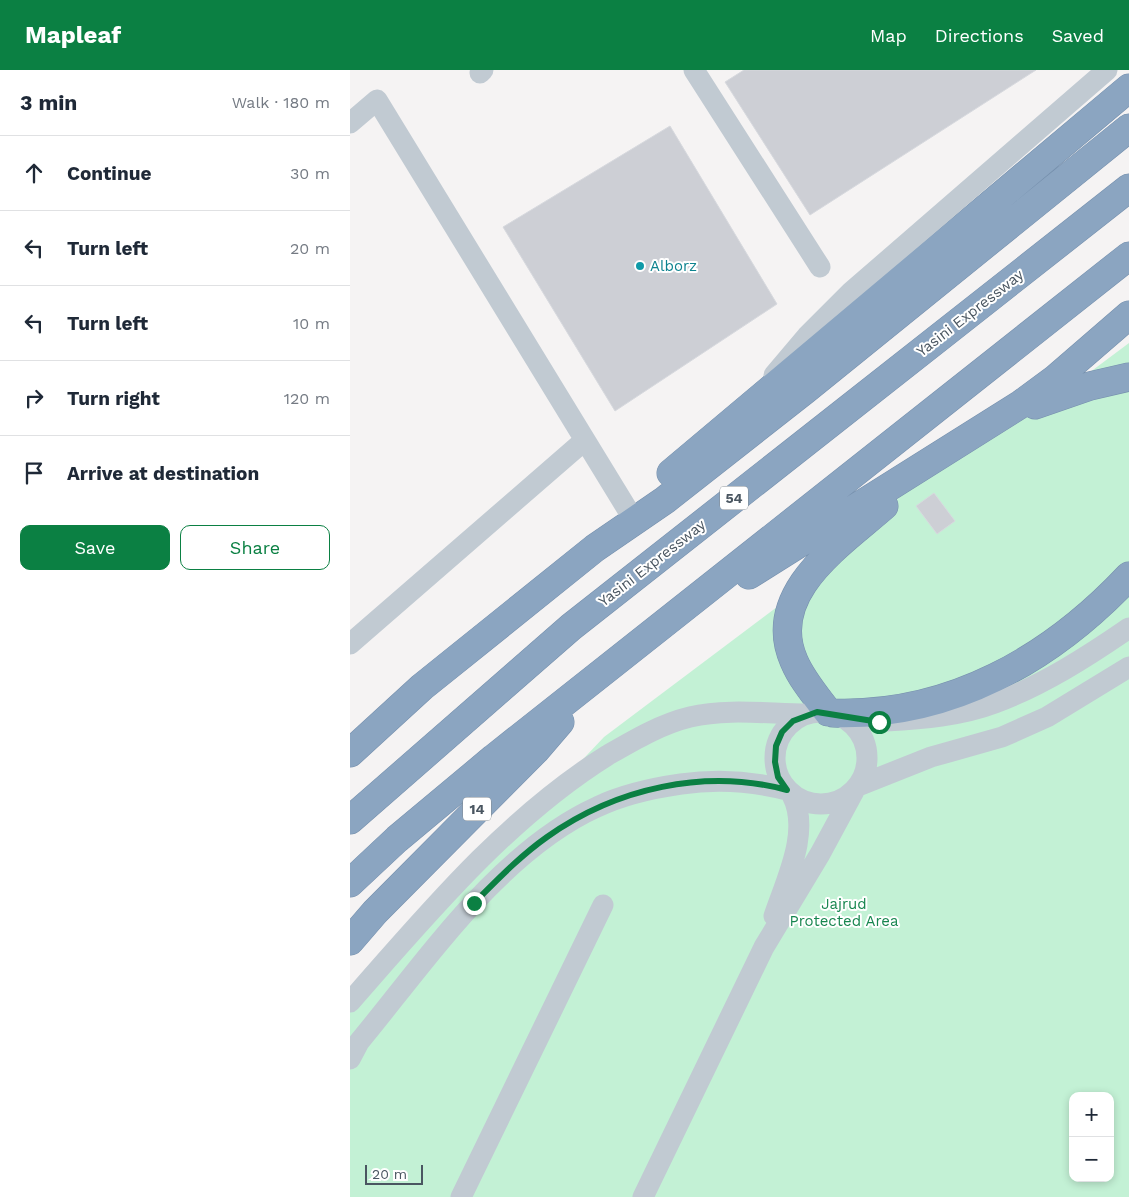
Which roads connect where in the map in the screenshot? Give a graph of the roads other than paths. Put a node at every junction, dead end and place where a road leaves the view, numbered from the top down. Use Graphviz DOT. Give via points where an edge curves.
graph roads {
  1 [pos="694,70"];
  2 [pos="1107,70"];
  3 [pos="1129,88"];
  4 [pos="350,123"];
  5 [pos="1129,128"];
  6 [pos="1129,188"];
  7 [pos="1129,256"];
  8 [pos="820,267"];
  9 [pos="1129,315"];
  10 [pos="1129,328"];
  11 [pos="1129,377"];
  12 [pos="1055,378"];
  13 [pos="744,409"];
  14 [pos="996,421"];
  15 [pos="584,440"];
  16 [pos="932,460"];
  17 [pos="629,512"];
  18 [pos="595,548"];
  19 [pos="1129,576"];
  20 [pos="1129,628"];
  21 [pos="350,644"];
  22 [pos="633,648"];
  23 [pos="1129,667"];
  24 [pos="601,674"];
  25 [pos="827,714"];
  26 [pos="350,753"];
  27 [pos="856,788"];
  28 [pos="790,792"];
  29 [pos="350,820"];
  30 [pos="350,883"];
  31 [pos="603,905"];
  32 [pos="375,912"];
  33 [pos="350,936"];
  34 [pos="350,942"];
  35 [pos="764,947"];
  36 [pos="350,1002"];
  37 [pos="350,1059"];
  38 [pos="460,1197"];
  39 [pos="643,1197"];
  1 -- 8 [label="street"];
  2 -- 13 [label="street" via="851,292 807,336"];
  3 -- 13 [label="highway"];
  4 -- 15 [label="street" via="377,100"];
  5 -- 18 [label="highway" via="805,390 665,500"];
  6 -- 29 [label="highway, Yasini Expressway / 54" via="571,627"];
  7 -- 22 [label="highway"];
  9 -- 12 [label="highway"];
  10 -- 12 [label="highway"];
  11 -- 14 [label="highway" via="1070,392"];
  12 -- 14 [label="highway"];
  13 -- 17 [label="highway"];
  14 -- 16 [label="highway"];
  15 -- 17 [label="street"];
  15 -- 21 [label="street"];
  16 -- 22 [label="highway"];
  16 -- 25 [label="highway" via="811,572 791,606 788,644 794,661"];
  17 -- 18 [label="highway"];
  18 -- 26 [label="highway" via="422,687"];
  19 -- 25 [label="highway" via="1081,622 1026,661 975,688 874,713"];
  20 -- 25 [label="street" via="1050,678 995,703 919,719 879,722"];
  22 -- 24 [label="highway"];
  23 -- 27 [label="street" via="1047,717 1002,737 893,771"];
  24 -- 30 [label="highway" via="397,839"];
  24 -- 32 [label="highway, 14" via="536,750"];
  25 -- 27 [label="street" via="853,724 861,734 868,760 865,774"];
  25 -- 28 [label="street" via="793,721 782,732 776,746 775,762 778,777"];
  25 -- 36 [label="street" via="728,712 691,717 659,728 593,764 516,825 482,858"];
  27 -- 28 [label="street" via="843,799 830,804 804,802"];
  27 -- 35 [label="street"];
  28 -- 35 [label="street" via="797,805 799,826 794,854"];
  28 -- 37 [label="street" via="734,781 650,788 597,807 548,836 474,903 358,1042"];
  31 -- 38 [label="street"];
  32 -- 33 [label="highway"];
  32 -- 34 [label="highway, 14"];
  35 -- 39 [label="street"];
}
